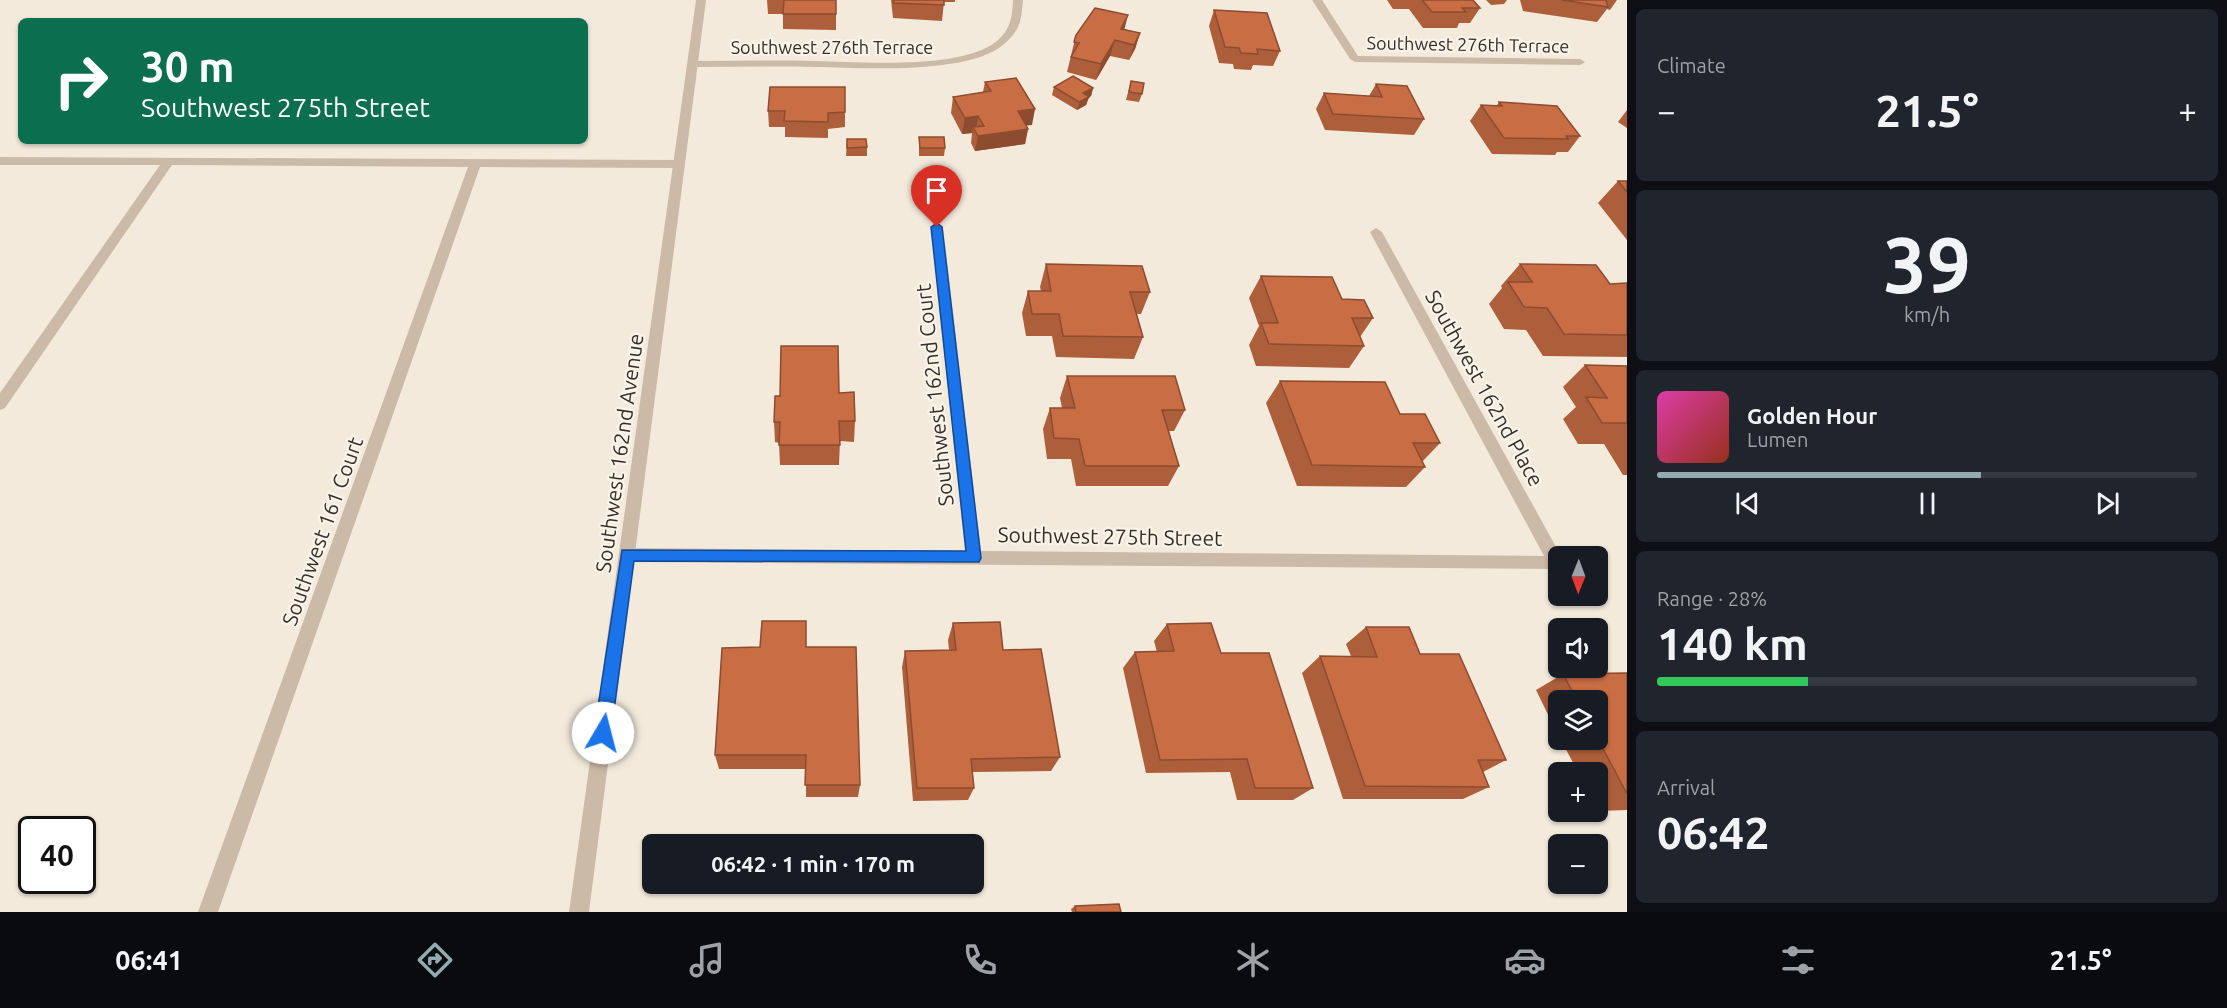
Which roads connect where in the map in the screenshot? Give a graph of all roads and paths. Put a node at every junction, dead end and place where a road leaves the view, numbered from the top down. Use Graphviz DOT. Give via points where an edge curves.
graph roads {
  1 [pos="701,0"];
  2 [pos="1018,0"];
  3 [pos="1317,0"];
  4 [pos="1581,62"];
  5 [pos="692,64"];
  6 [pos="0,160"];
  7 [pos="168,162"];
  8 [pos="475,164"];
  9 [pos="679,164"];
  10 [pos="937,227"];
  11 [pos="1376,232"];
  12 [pos="0,404"];
  13 [pos="1548,548"];
  14 [pos="627,555"];
  15 [pos="974,558"];
  16 [pos="1548,563"];
  17 [pos="208,912"];
  18 [pos="579,912"];
  1 -- 5 [label="street, Southwest 162nd Avenue"];
  2 -- 5 [label="street, Southwest 276th Terrace" via="1016,22 1002,41 965,58 934,64"];
  3 -- 4 [label="street, Southwest 276th Terrace" via="1355,59"];
  5 -- 9 [label="street, Southwest 162nd Avenue"];
  6 -- 7 [label="street"];
  7 -- 8 [label="street"];
  7 -- 12 [label="street"];
  8 -- 9 [label="street"];
  8 -- 17 [label="street, Southwest 161 Court"];
  9 -- 14 [label="street, Southwest 162nd Avenue"];
  10 -- 15 [label="street, Southwest 162nd Court"];
  11 -- 13 [label="street, Southwest 162nd Place"];
  14 -- 15 [label="street, Southwest 275th Street"];
  14 -- 18 [label="street, Southwest 162nd Avenue"];
  15 -- 16 [label="street, Southwest 275th Street"];
}
